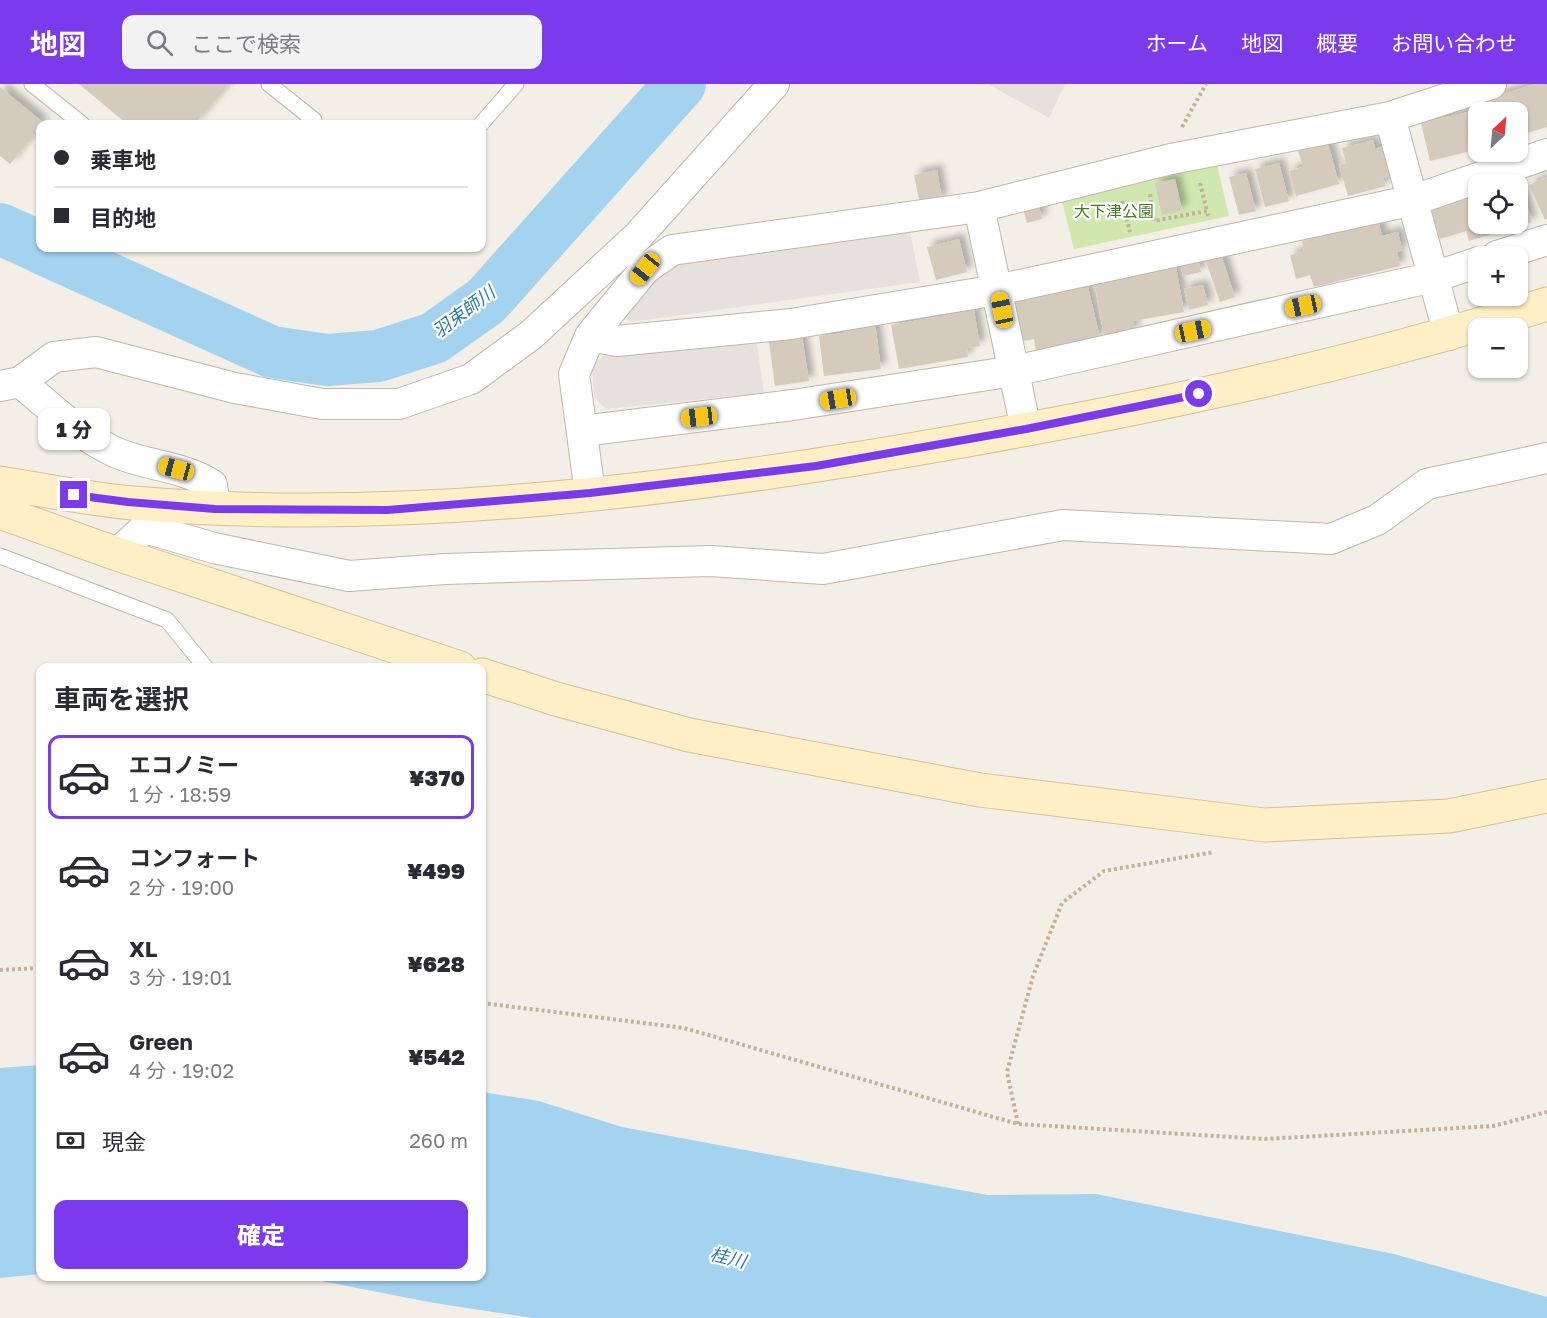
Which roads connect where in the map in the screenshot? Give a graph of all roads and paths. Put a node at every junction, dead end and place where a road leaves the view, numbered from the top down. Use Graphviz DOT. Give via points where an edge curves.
graph roads {
  1 [pos="32,84"];
  2 [pos="269,84"];
  3 [pos="516,84"];
  4 [pos="774,84"];
  5 [pos="1206,84"];
  6 [pos="1491,84"];
  7 [pos="1390,117"];
  8 [pos="77,120"];
  9 [pos="314,120"];
  10 [pos="484,120"];
  11 [pos="1547,154"];
  12 [pos="1158,162"];
  13 [pos="1140,195"];
  14 [pos="1131,198"];
  15 [pos="1414,200"];
  16 [pos="979,207"];
  17 [pos="1547,240"];
  18 [pos="1528,246"];
  19 [pos="1138,259"];
  20 [pos="1468,266"];
  21 [pos="1434,277"];
  22 [pos="997,290"];
  23 [pos="1547,304"];
  24 [pos="1449,335"];
  25 [pos="590,336"];
  26 [pos="1014,371"];
  27 [pos="10,384"];
  28 [pos="1026,429"];
  29 [pos="582,431"];
  30 [pos="1547,458"];
  31 [pos="0,483"];
  32 [pos="590,493"];
  33 [pos="215,509"];
  34 [pos="0,512"];
  35 [pos="117,554"];
  36 [pos="0,556"];
  37 [pos="202,663"];
  38 [pos="445,663"];
  39 [pos="486,676"];
  40 [pos="1547,796"];
  41 [pos="1222,851"];
  42 [pos="36,968"];
  43 [pos="0,970"];
  44 [pos="486,1003"];
  45 [pos="1547,1112"];
  46 [pos="1018,1124"];
  1 -- 8 [label="lane"];
  2 -- 9 [label="lane"];
  3 -- 10 [label="lane"];
  4 -- 27 [label="street" via="638,236 531,335 471,379 399,404 322,404 235,388 96,351 54,357"];
  5 -- 12 [label="path" via="1177,137"];
  6 -- 7 [label="street"];
  7 -- 12 [label="street"];
  7 -- 15 [label="street"];
  11 -- 15 [label="street"];
  12 -- 13 [label="path" via="1150,193"];
  12 -- 16 [label="street"];
  14 -- 19 [label="path" via="1122,200"];
  15 -- 19 [label="street"];
  15 -- 21 [label="street"];
  16 -- 22 [label="street"];
  16 -- 25 [label="street" via="672,250 645,269"];
  17 -- 18 [label="street"];
  19 -- 22 [label="street"];
  20 -- 21 [label="street"];
  21 -- 24 [label="street"];
  21 -- 26 [label="street"];
  22 -- 25 [label="street" via="791,324 616,341"];
  22 -- 26 [label="street"];
  23 -- 24 [label="street"];
  24 -- 28 [label="street" via="1243,385"];
  25 -- 29 [label="street" via="574,374"];
  26 -- 28 [label="street"];
  26 -- 29 [label="street" via="794,405"];
  27 -- 33 [label="street" via="117,453 196,474 212,485"];
  28 -- 32 [label="street" via="816,466"];
  29 -- 32 [label="street"];
  30 -- 35 [label="street" via="1427,484 1377,520 1331,539 1063,525 823,569 711,561 445,568 349,576 214,548 145,528"];
  31 -- 33 [label="street" via="128,502"];
  32 -- 33 [label="street" via="388,510"];
  34 -- 35 [label="street"];
  35 -- 38 [label="street"];
  36 -- 37 [label="lane" via="166,620"];
  39 -- 40 [label="street" via="701,738 980,790 1264,825 1449,816"];
  41 -- 46 [label="path" via="1104,871 1062,903 1033,976 1007,1072"];
  42 -- 43 [label="path"];
  44 -- 46 [label="path" via="684,1028"];
  45 -- 46 [label="path" via="1493,1126 1265,1139"];
}
